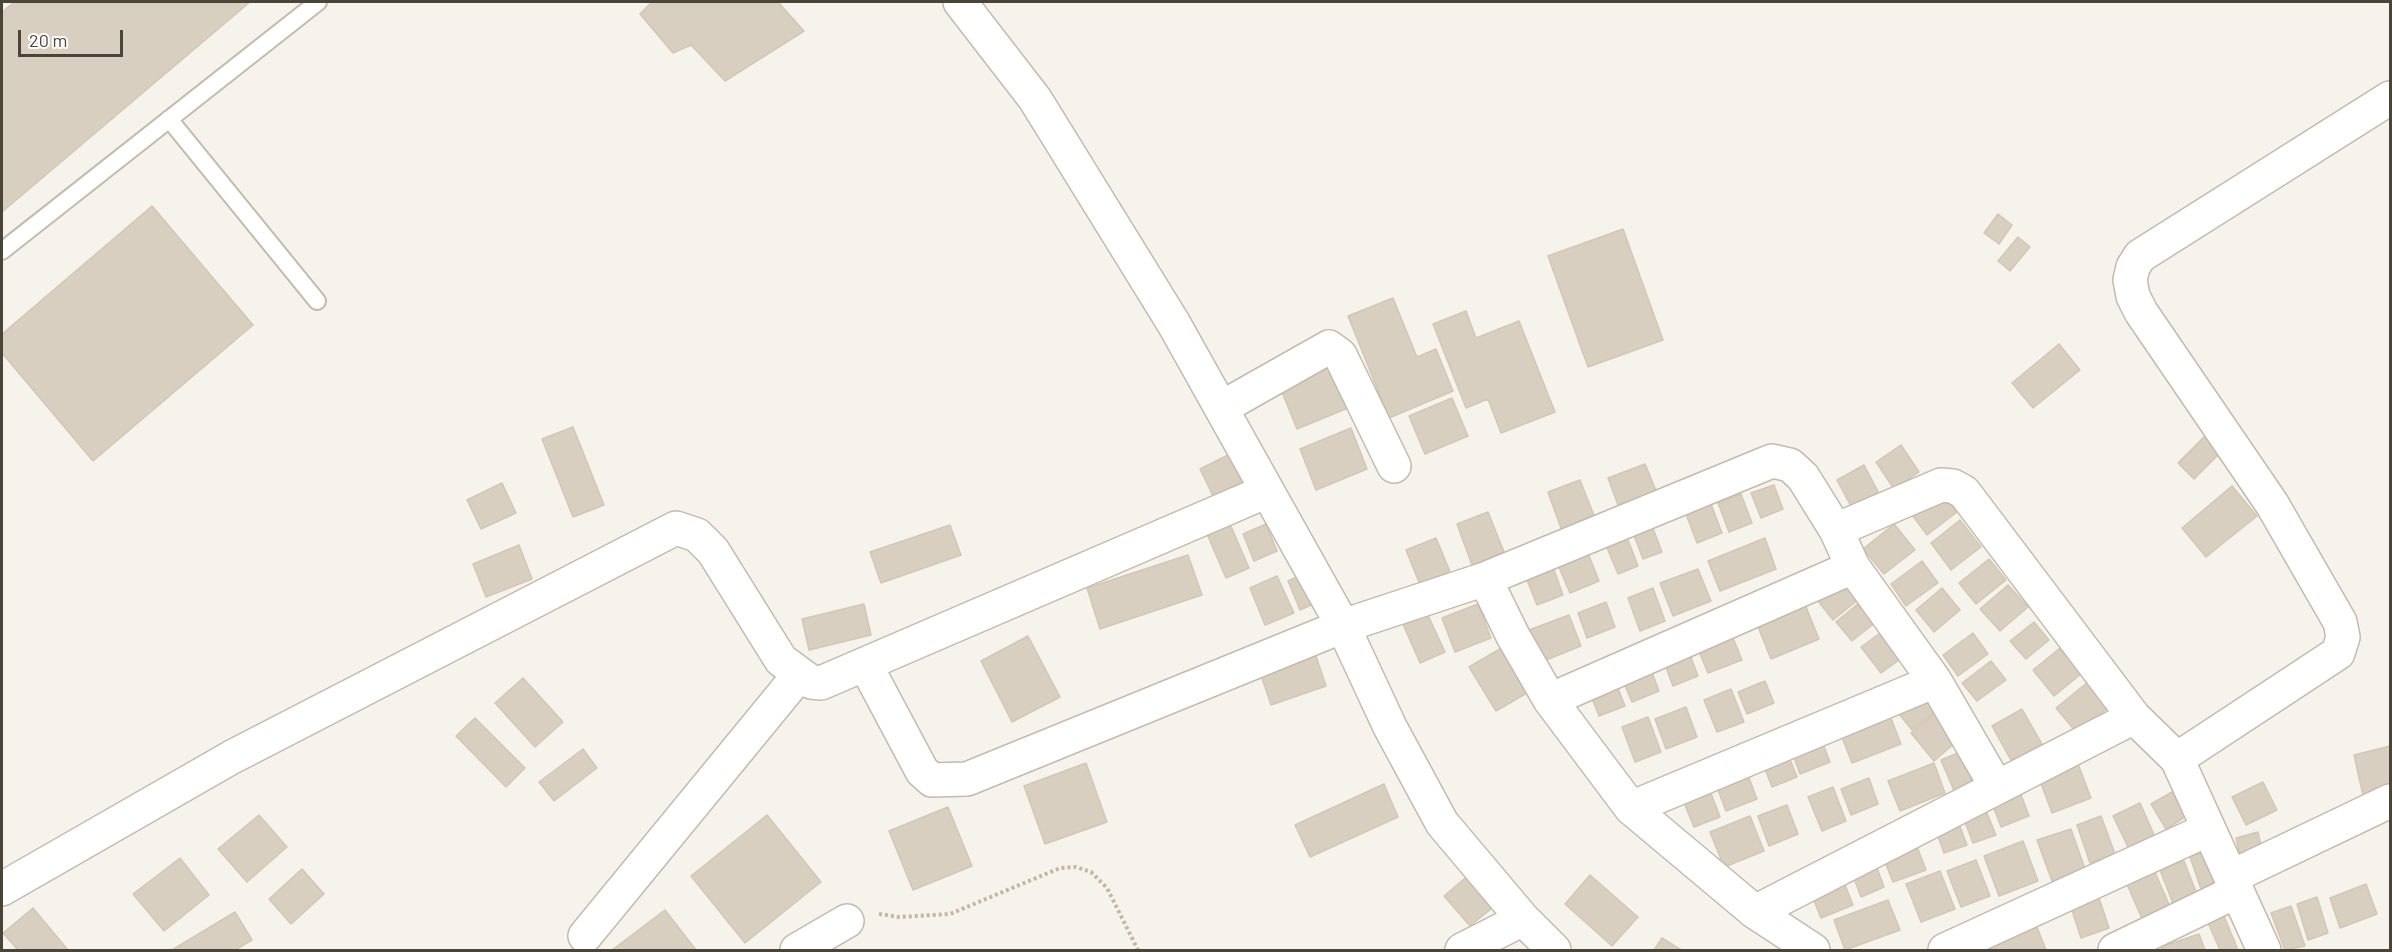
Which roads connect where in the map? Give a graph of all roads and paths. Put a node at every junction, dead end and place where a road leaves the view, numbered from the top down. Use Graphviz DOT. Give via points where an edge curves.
graph roads {
  1 [pos="318,2"];
  2 [pos="960,2"];
  3 [pos="2391,98"];
  4 [pos="169,119"];
  5 [pos="2,251"];
  6 [pos="316,301"];
  7 [pos="1221,408"];
  8 [pos="1394,466"];
  9 [pos="1267,491"];
  10 [pos="1836,530"];
  11 [pos="1853,567"];
  12 [pos="1485,579"];
  13 [pos="1343,626"];
  14 [pos="865,664"];
  15 [pos="799,675"];
  16 [pos="1935,681"];
  17 [pos="1550,700"];
  18 [pos="2134,717"];
  19 [pos="2177,759"];
  20 [pos="1996,786"];
  21 [pos="2391,801"];
  22 [pos="1631,808"];
  23 [pos="2209,829"];
  24 [pos="2234,884"];
  25 [pos="2,889"];
  26 [pos="1755,912"];
  27 [pos="1523,920"];
  28 [pos="847,921"];
  29 [pos="585,936"];
  30 [pos="1138,950"];
  31 [pos="797,951"];
  32 [pos="1462,951"];
  33 [pos="1554,951"];
  34 [pos="1813,951"];
  35 [pos="1945,951"];
  36 [pos="2115,951"];
  37 [pos="2264,951"];
  1 -- 4 [label="lane"];
  2 -- 7 [label="street" via="1035,99 1174,324"];
  3 -- 19 [label="street" via="2140,256 2133,267 2130,280 2140,312 2272,504 2340,622 2343,637 2338,653"];
  4 -- 5 [label="lane"];
  4 -- 6 [label="lane"];
  7 -- 8 [label="street" via="1329,347 1341,355"];
  7 -- 9 [label="street"];
  9 -- 13 [label="street"];
  9 -- 14 [label="street"];
  10 -- 11 [label="street"];
  10 -- 12 [label="street" via="1803,477 1790,465 1772,461"];
  10 -- 18 [label="street" via="1941,485 1964,492"];
  11 -- 16 [label="street"];
  11 -- 17 [label="street"];
  12 -- 13 [label="street"];
  12 -- 17 [label="street"];
  13 -- 14 [label="street" via="967,779 945,781 932,780 922,771"];
  13 -- 27 [label="street" via="1390,727 1442,824"];
  14 -- 15 [label="street" via="821,683"];
  15 -- 25 [label="street" via="781,660 713,550 696,535 676,528 232,757"];
  15 -- 29 [label="street"];
  16 -- 20 [label="street"];
  16 -- 22 [label="street"];
  17 -- 22 [label="street"];
  18 -- 19 [label="street"];
  18 -- 20 [label="street"];
  19 -- 23 [label="street"];
  20 -- 26 [label="street"];
  21 -- 24 [label="street"];
  22 -- 26 [label="street"];
  23 -- 24 [label="street"];
  23 -- 35 [label="street"];
  24 -- 36 [label="street"];
  24 -- 37 [label="street"];
  26 -- 34 [label="street"];
  27 -- 32 [label="street"];
  27 -- 33 [label="street"];
  28 -- 30 [label="path" via="874,913 899,917 950,914 1060,868 1076,867 1091,872 1107,888"];
  28 -- 31 [label="street"];
}
